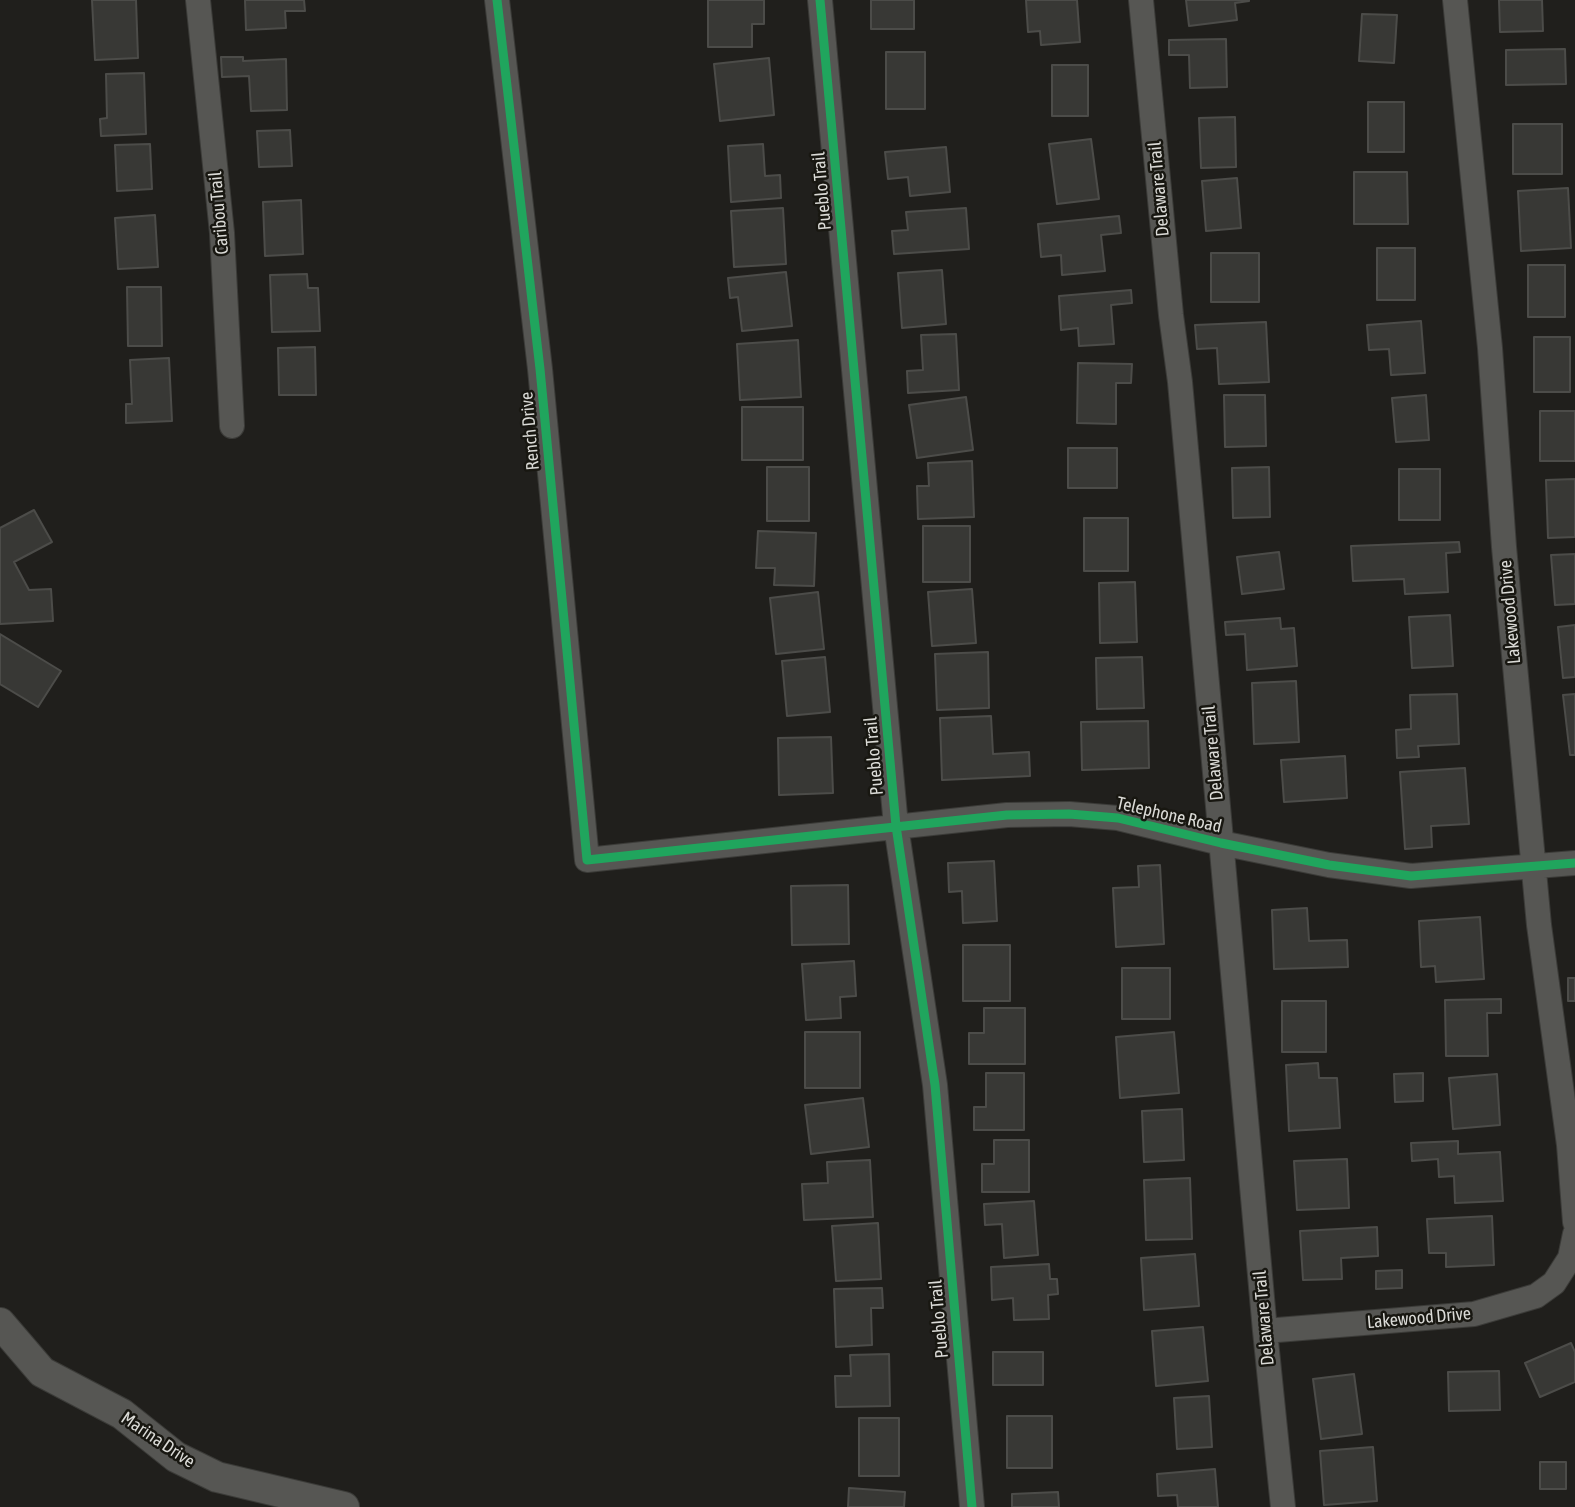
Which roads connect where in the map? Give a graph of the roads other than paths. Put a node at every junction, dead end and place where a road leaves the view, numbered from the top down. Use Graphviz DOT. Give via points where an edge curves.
graph roads {
  1 [pos="198,0"];
  2 [pos="497,0"];
  3 [pos="820,0"];
  4 [pos="1141,0"];
  5 [pos="1455,0"];
  6 [pos="232,426"];
  7 [pos="896,826"];
  8 [pos="1221,843"];
  9 [pos="587,860"];
  10 [pos="1575,863"];
  11 [pos="1534,865"];
  12 [pos="1575,1222"];
  13 [pos="1575,1234"];
  14 [pos="0,1322"];
  15 [pos="1265,1331"];
  16 [pos="344,1507"];
  17 [pos="972,1507"];
  18 [pos="1283,1507"];
  1 -- 6 [label="street, Caribou Trail" via="222,233"];
  2 -- 9 [label="street, Rench Drive" via="540,369"];
  3 -- 7 [label="street, Pueblo Trail"];
  4 -- 8 [label="street, Delaware Trail"];
  5 -- 11 [label="street, Lakewood Drive"];
  7 -- 8 [label="street, Telephone Road" via="1069,814 1118,818"];
  7 -- 9 [label="street, Telephone Road"];
  7 -- 17 [label="street, Pueblo Trail" via="935,1085"];
  8 -- 11 [label="street, Telephone Road" via="1411,876"];
  8 -- 15 [label="street, Delaware Trail"];
  10 -- 11 [label="street, Telephone Road"];
  11 -- 12 [label="street, Lakewood Drive"];
  13 -- 15 [label="street, Lakewood Drive" via="1570,1258 1554,1283 1536,1296 1474,1314"];
  14 -- 16 [label="street, Marina Drive" via="42,1372 122,1415 176,1457 217,1477"];
  15 -- 18 [label="street, Delaware Trail"];
}
